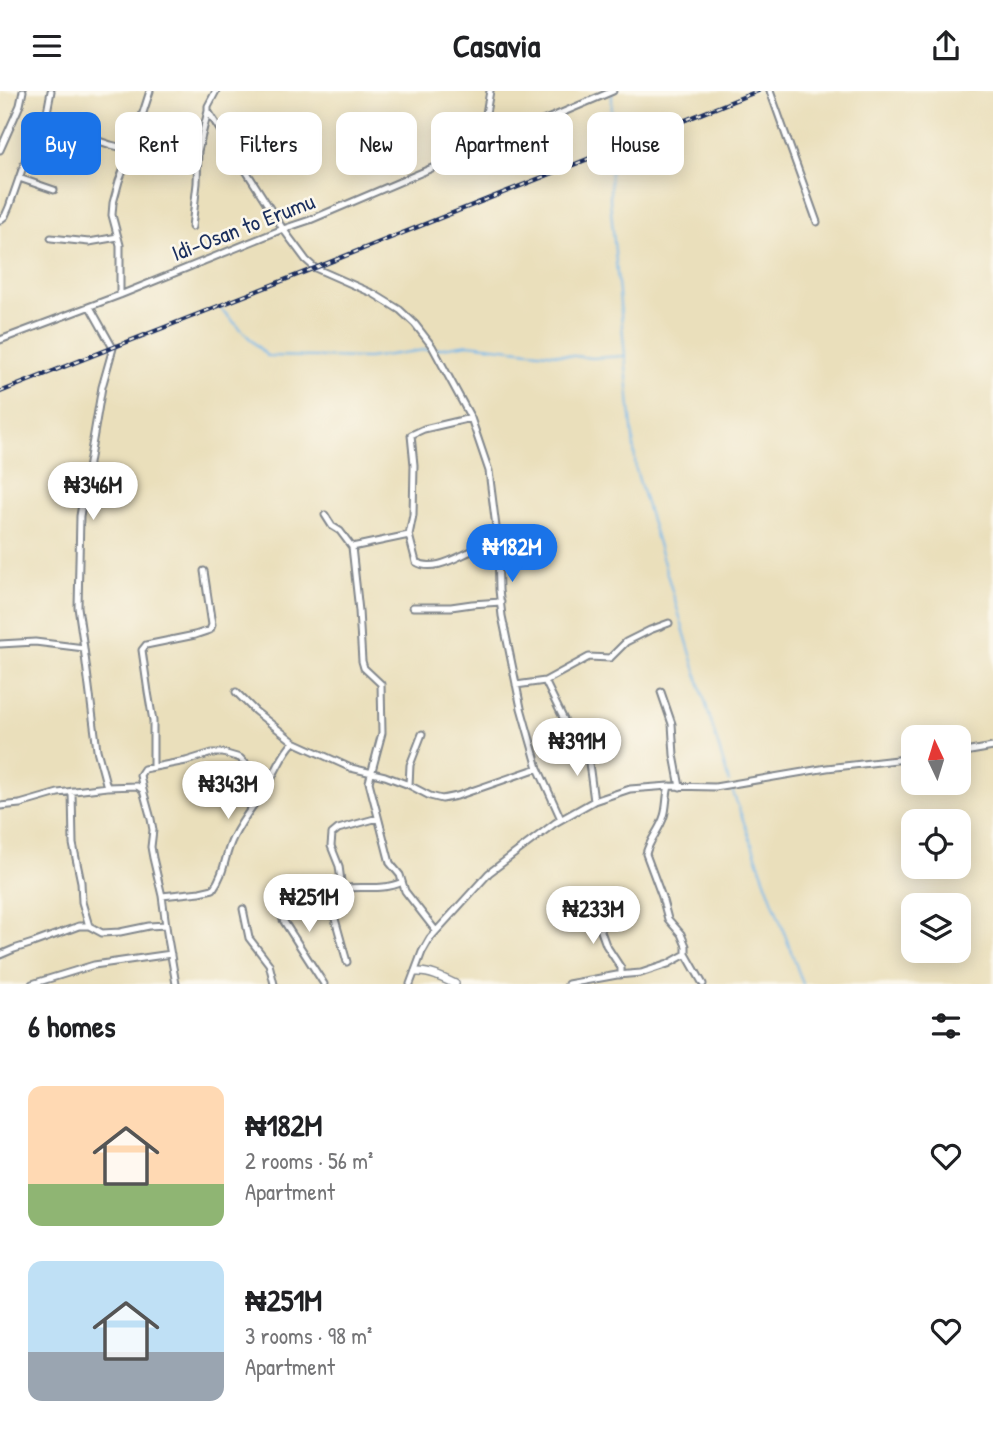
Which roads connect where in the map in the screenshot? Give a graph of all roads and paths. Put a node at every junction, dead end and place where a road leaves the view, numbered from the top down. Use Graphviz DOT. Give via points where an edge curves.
graph roads {
  1 [pos="23,91"];
  2 [pos="51,91"];
  3 [pos="150,91"];
  4 [pos="216,91"];
  5 [pos="490,91"];
  6 [pos="613,91"];
  7 [pos="770,91"];
  8 [pos="208,111"];
  9 [pos="47,112"];
  10 [pos="143,112"];
  11 [pos="486,112"];
  12 [pos="563,112"];
  13 [pos="0,150"];
  14 [pos="431,168"];
  15 [pos="21,172"];
  16 [pos="121,175"];
  17 [pos="19,178"];
  18 [pos="54,190"];
  19 [pos="0,220"];
  20 [pos="817,222"];
  21 [pos="192,226"];
  22 [pos="283,229"];
  23 [pos="118,237"];
  24 [pos="51,238"];
  25 [pos="120,295"];
  26 [pos="90,307"];
  27 [pos="0,340"];
  28 [pos="471,418"];
  29 [pos="325,515"];
  30 [pos="410,535"];
  31 [pos="498,543"];
  32 [pos="352,547"];
  33 [pos="204,571"];
  34 [pos="501,602"];
  35 [pos="413,607"];
  36 [pos="669,623"];
  37 [pos="0,644"];
  38 [pos="84,648"];
  39 [pos="545,681"];
  40 [pos="516,685"];
  41 [pos="236,692"];
  42 [pos="661,692"];
  43 [pos="422,734"];
  44 [pos="572,736"];
  45 [pos="294,742"];
  46 [pos="993,747"];
  47 [pos="587,748"];
  48 [pos="971,751"];
  49 [pos="901,759"];
  50 [pos="153,767"];
  51 [pos="538,768"];
  52 [pos="371,772"];
  53 [pos="272,778"];
  54 [pos="409,785"];
  55 [pos="669,786"];
  56 [pos="107,787"];
  57 [pos="680,787"];
  58 [pos="143,790"];
  59 [pos="72,792"];
  60 [pos="594,801"];
  61 [pos="0,806"];
  62 [pos="378,818"];
  63 [pos="561,819"];
  64 [pos="402,882"];
  65 [pos="279,888"];
  66 [pos="342,889"];
  67 [pos="162,895"];
  68 [pos="243,909"];
  69 [pos="593,909"];
  70 [pos="166,925"];
  71 [pos="89,926"];
  72 [pos="436,931"];
  73 [pos="172,954"];
  74 [pos="686,954"];
  75 [pos="0,955"];
  76 [pos="347,962"];
  77 [pos="416,972"];
  78 [pos="623,975"];
  79 [pos="625,982"];
  80 [pos="32,984"];
  81 [pos="176,984"];
  82 [pos="274,984"];
  83 [pos="324,984"];
  84 [pos="410,984"];
  85 [pos="455,984"];
  86 [pos="568,984"];
  87 [pos="703,984"];
  1 -- 13 [label="street"];
  2 -- 9 [label="street"];
  3 -- 10 [label="street"];
  4 -- 8 [label="street"];
  5 -- 11 [label="street"];
  6 -- 12 [label="street, Idi-Osan to Erumu"];
  7 -- 20 [label="street"];
  8 -- 21 [label="street" via="198,151"];
  8 -- 22 [label="street"];
  14 -- 22 [label="street, Idi-Osan to Erumu"];
  15 -- 17 [label="street"];
  16 -- 23 [label="street" via="113,203"];
  17 -- 18 [label="street"];
  17 -- 19 [label="street"];
  22 -- 25 [label="street, Idi-Osan to Erumu"];
  22 -- 28 [label="street" via="315,268 374,294 415,324"];
  23 -- 24 [label="street" via="89,242"];
  23 -- 25 [label="street"];
  25 -- 26 [label="street, Idi-Osan to Erumu"];
  26 -- 27 [label="street, Idi-Osan to Erumu"];
  26 -- 38 [label="street" via="113,348 80,516 78,607"];
  28 -- 30 [label="street" via="411,435"];
  28 -- 31 [label="street" via="489,471"];
  29 -- 32 [label="street"];
  30 -- 31 [label="street" via="420,565 436,565"];
  30 -- 32 [label="street"];
  31 -- 34 [label="street"];
  32 -- 52 [label="street" via="362,661 382,692 382,733"];
  33 -- 50 [label="street" via="210,630 146,645 142,650 153,721"];
  34 -- 35 [label="street"];
  34 -- 40 [label="street"];
  36 -- 39 [label="street" via="626,642 610,658 589,657"];
  37 -- 38 [label="street" via="35,642"];
  38 -- 56 [label="street" via="97,750"];
  39 -- 40 [label="street"];
  39 -- 44 [label="street"];
  40 -- 51 [label="street"];
  41 -- 45 [label="street"];
  42 -- 57 [label="street" via="672,725"];
  43 -- 54 [label="street" via="410,765"];
  45 -- 52 [label="street" via="351,768"];
  45 -- 53 [label="street"];
  46 -- 48 [label="street"];
  47 -- 60 [label="street"];
  49 -- 57 [label="street" via="713,787"];
  50 -- 53 [label="street" via="223,753"];
  50 -- 58 [label="street" via="140,772"];
  51 -- 54 [label="street" via="442,799"];
  51 -- 63 [label="street"];
  52 -- 54 [label="street"];
  52 -- 62 [label="street"];
  53 -- 67 [label="street" via="231,841 225,866 212,888"];
  55 -- 57 [label="street"];
  55 -- 60 [label="street" via="629,789"];
  55 -- 74 [label="street" via="664,817 646,854 668,919 681,934"];
  56 -- 58 [label="street"];
  56 -- 59 [label="street"];
  58 -- 67 [label="street"];
  59 -- 61 [label="street"];
  59 -- 71 [label="street" via="72,844"];
  60 -- 63 [label="street"];
  62 -- 64 [label="street" via="390,863"];
  62 -- 66 [label="street" via="332,834"];
  63 -- 72 [label="street" via="489,873"];
  64 -- 66 [label="street"];
  64 -- 72 [label="street"];
  65 -- 83 [label="street" via="283,920"];
  66 -- 76 [label="street" via="330,894"];
  67 -- 70 [label="street"];
  68 -- 82 [label="street" via="246,932 269,964"];
  69 -- 78 [label="street"];
  70 -- 71 [label="street" via="102,933"];
  70 -- 73 [label="street"];
  71 -- 75 [label="street"];
  72 -- 77 [label="street" via="422,951"];
  73 -- 80 [label="street" via="93,965"];
  73 -- 81 [label="street"];
  74 -- 78 [label="street" via="654,969"];
  74 -- 87 [label="street"];
  77 -- 84 [label="street"];
  77 -- 85 [label="street"];
  78 -- 79 [label="street"];
  78 -- 86 [label="street"];
}
